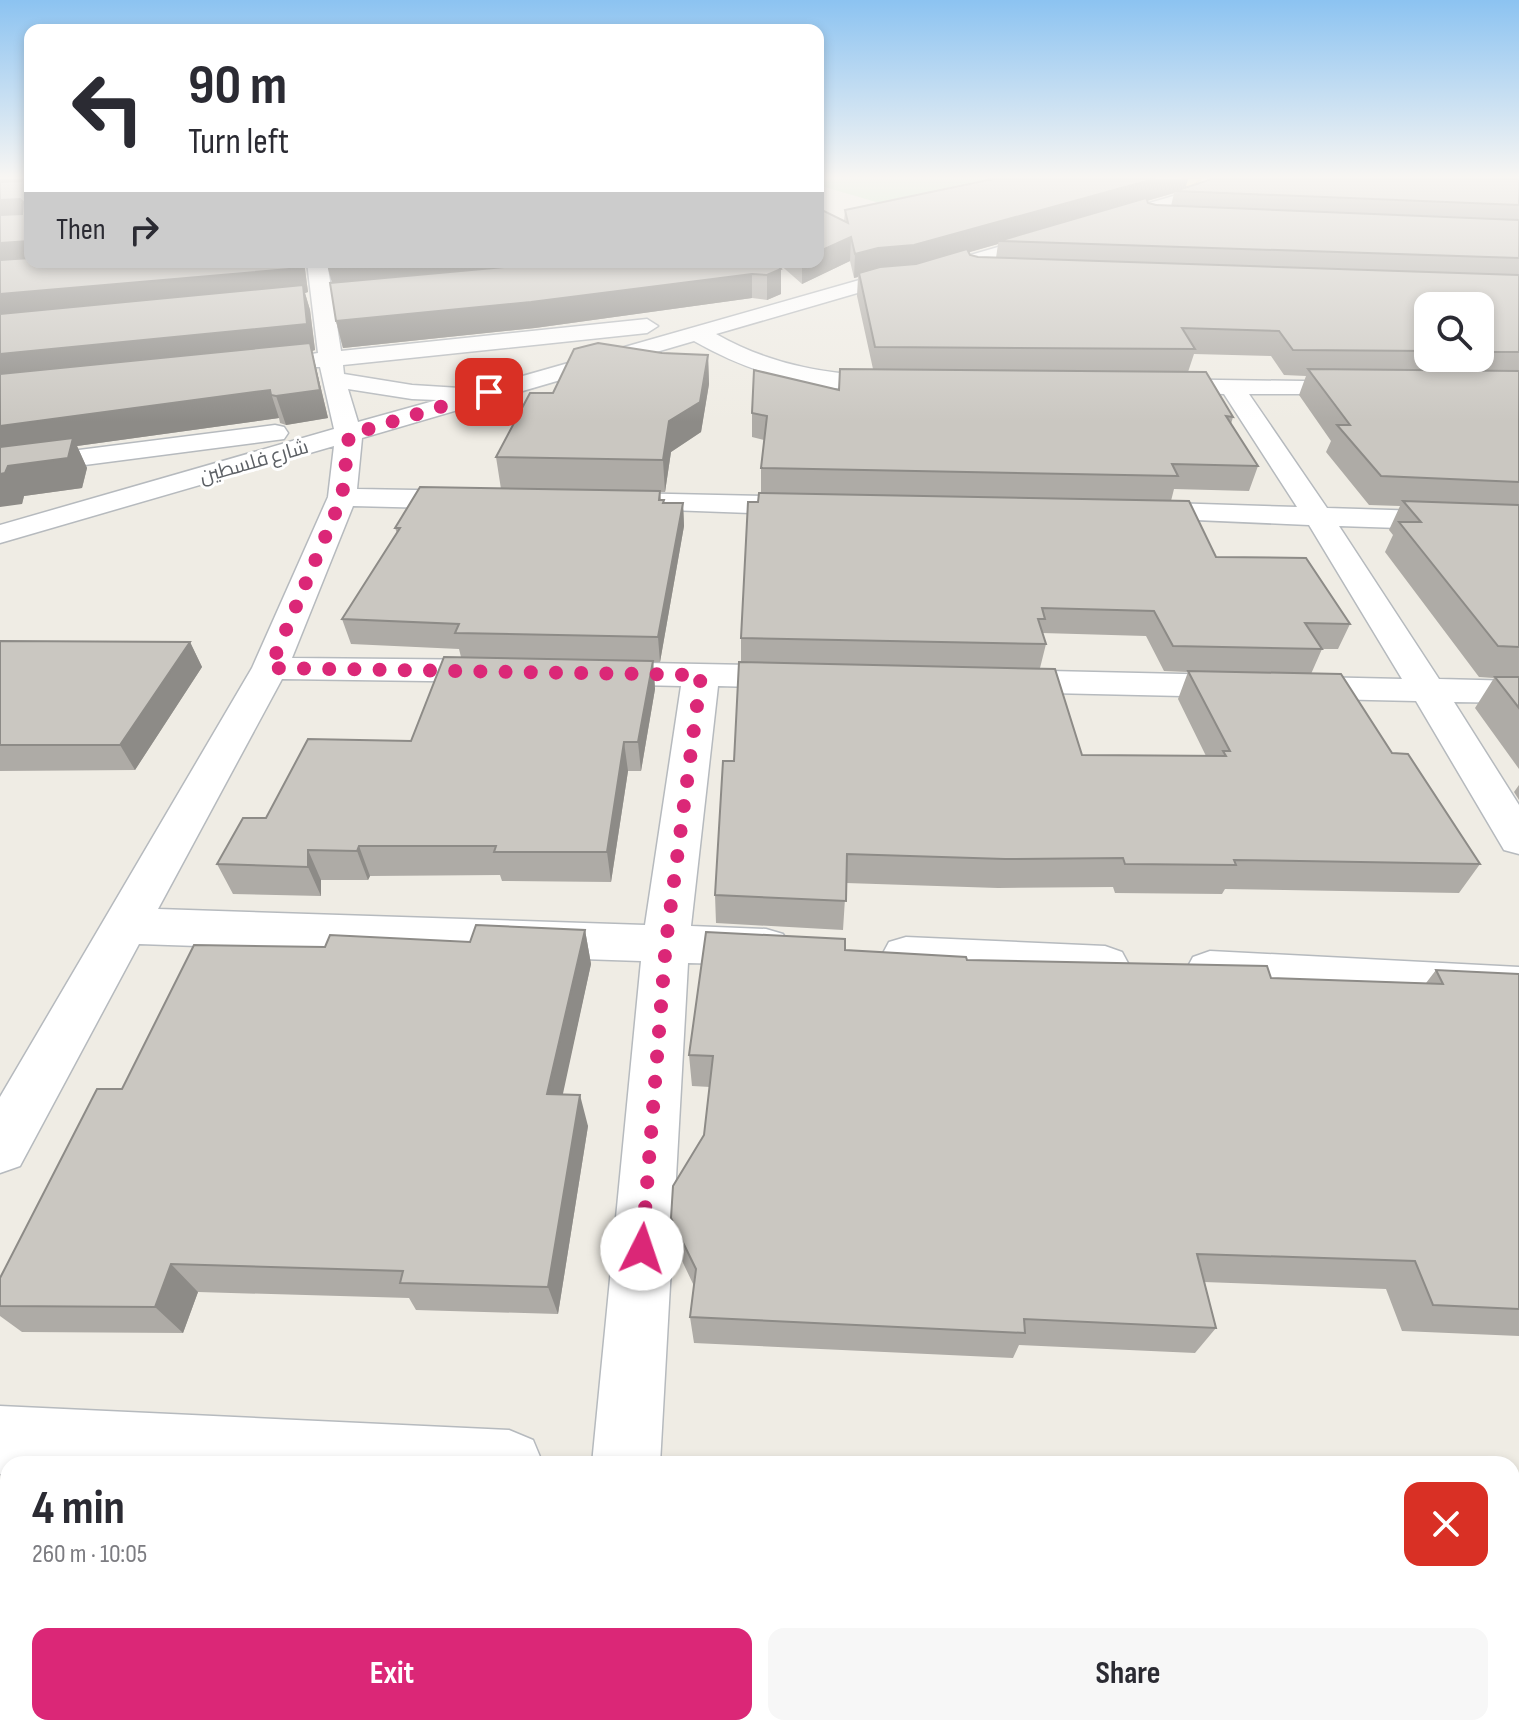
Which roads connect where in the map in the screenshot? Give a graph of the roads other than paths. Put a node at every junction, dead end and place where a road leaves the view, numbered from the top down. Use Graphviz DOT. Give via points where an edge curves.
graph roads {
  1 [pos="930,260"];
  2 [pos="974,260"];
  3 [pos="318,268"];
  4 [pos="941,270"];
  5 [pos="1000,273"];
  6 [pos="877,281"];
  7 [pos="785,285"];
  8 [pos="814,299"];
  9 [pos="733,323"];
  10 [pos="697,333"];
  11 [pos="600,361"];
  12 [pos="283,364"];
  13 [pos="332,369"];
  14 [pos="650,370"];
  15 [pos="733,376"];
  16 [pos="789,376"];
  17 [pos="926,384"];
  18 [pos="1124,386"];
  19 [pos="1232,387"];
  20 [pos="1389,387"];
  21 [pos="489,392"];
  22 [pos="293,431"];
  23 [pos="349,435"];
  24 [pos="0,468"];
  25 [pos="342,497"];
  26 [pos="500,500"];
  27 [pos="595,502"];
  28 [pos="831,506"];
  29 [pos="1114,511"];
  30 [pos="1319,515"];
  31 [pos="1519,523"];
  32 [pos="0,534"];
  33 [pos="270,668"];
  34 [pos="701,675"];
  35 [pos="828,677"];
  36 [pos="970,680"];
  37 [pos="1430,690"];
  38 [pos="1519,692"];
  39 [pos="1519,839"];
  40 [pos="125,926"];
  41 [pos="666,942"];
  42 [pos="808,950"];
  43 [pos="872,953"];
  44 [pos="1519,986"];
  45 [pos="0,1148"];
  46 [pos="0,1440"];
  47 [pos="339,1456"];
  48 [pos="627,1456"];
  1 -- 6 [label="street, شارع فلسطين"];
  2 -- 4 [label="street, شارع فلسطين"];
  3 -- 13 [label="street"];
  4 -- 5 [label="street"];
  4 -- 6 [label="street, شارع فلسطين"];
  6 -- 8 [label="street, شارع فلسطين"];
  7 -- 8 [label="street"];
  8 -- 9 [label="street, شارع فلسطين"];
  9 -- 10 [label="street, شارع فلسطين"];
  9 -- 13 [label="street" via="693,322"];
  10 -- 11 [label="street, شارع فلسطين"];
  10 -- 16 [label="street"];
  11 -- 14 [label="street"];
  11 -- 21 [label="street, شارع فلسطين"];
  12 -- 13 [label="street"];
  13 -- 21 [label="street" via="412,392"];
  13 -- 23 [label="street"];
  15 -- 16 [label="street"];
  16 -- 17 [label="street"];
  18 -- 19 [label="street"];
  19 -- 20 [label="street"];
  19 -- 30 [label="street"];
  21 -- 23 [label="street, شارع فلسطين"];
  22 -- 24 [label="street"];
  23 -- 25 [label="street"];
  23 -- 32 [label="street, شارع فلسطين"];
  25 -- 26 [label="street"];
  25 -- 33 [label="street"];
  27 -- 28 [label="street"];
  29 -- 30 [label="street"];
  30 -- 31 [label="street"];
  30 -- 37 [label="street"];
  33 -- 34 [label="street"];
  33 -- 40 [label="street"];
  34 -- 35 [label="street"];
  34 -- 41 [label="street"];
  36 -- 37 [label="street"];
  37 -- 38 [label="street"];
  37 -- 39 [label="street"];
  40 -- 41 [label="street"];
  40 -- 45 [label="street"];
  41 -- 42 [label="street"];
  41 -- 48 [label="street"];
  43 -- 44 [label="street"];
  46 -- 47 [label="street"];
}
